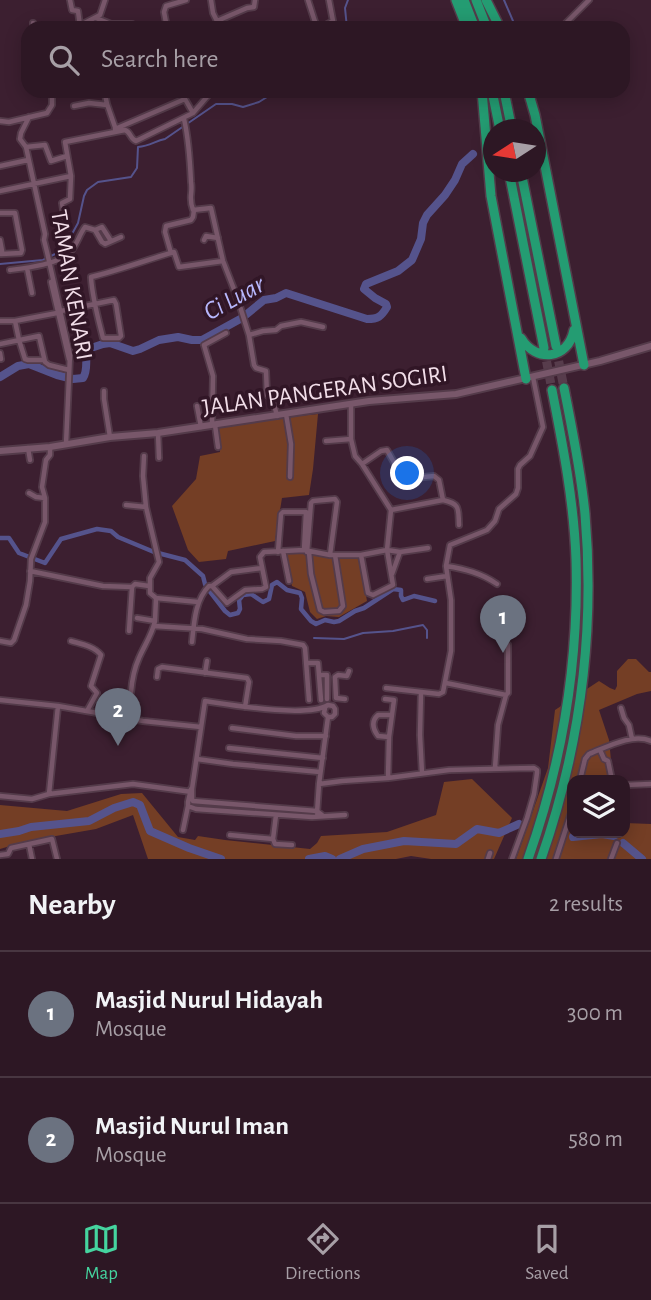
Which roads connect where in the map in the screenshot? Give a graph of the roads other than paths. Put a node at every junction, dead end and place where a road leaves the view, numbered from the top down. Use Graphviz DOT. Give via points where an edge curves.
graph roads {
  1 [pos="70,0"];
  2 [pos="105,0"];
  3 [pos="186,0"];
  4 [pos="211,0"];
  5 [pos="255,0"];
  6 [pos="308,0"];
  7 [pos="329,0"];
  8 [pos="456,0"];
  9 [pos="464,0"];
  10 [pos="476,0"];
  11 [pos="486,0"];
  12 [pos="589,0"];
  13 [pos="96,18"];
  14 [pos="77,21"];
  15 [pos="90,21"];
  16 [pos="102,21"];
  17 [pos="166,21"];
  18 [pos="217,21"];
  19 [pos="316,21"];
  20 [pos="333,21"];
  21 [pos="464,21"];
  22 [pos="472,21"];
  23 [pos="484,21"];
  24 [pos="496,21"];
  25 [pos="568,21"];
  26 [pos="52,98"];
  27 [pos="106,98"];
  28 [pos="206,98"];
  29 [pos="483,98"];
  30 [pos="493,98"];
  31 [pos="505,98"];
  32 [pos="530,98"];
  33 [pos="186,99"];
  34 [pos="74,106"];
  35 [pos="107,106"];
  36 [pos="193,113"];
  37 [pos="29,117"];
  38 [pos="498,119"];
  39 [pos="510,119"];
  40 [pos="0,121"];
  41 [pos="185,123"];
  42 [pos="116,130"];
  43 [pos="26,147"];
  44 [pos="67,156"];
  45 [pos="28,160"];
  46 [pos="0,166"];
  47 [pos="71,176"];
  48 [pos="511,182"];
  49 [pos="523,182"];
  50 [pos="34,184"];
  51 [pos="0,191"];
  52 [pos="194,210"];
  53 [pos="0,213"];
  54 [pos="66,227"];
  55 [pos="121,237"];
  56 [pos="218,238"];
  57 [pos="0,240"];
  58 [pos="204,240"];
  59 [pos="171,253"];
  60 [pos="1,254"];
  61 [pos="49,261"];
  62 [pos="223,261"];
  63 [pos="27,268"];
  64 [pos="10,270"];
  65 [pos="32,293"];
  66 [pos="95,304"];
  67 [pos="59,312"];
  68 [pos="573,318"];
  69 [pos="0,321"];
  70 [pos="15,321"];
  71 [pos="323,327"];
  72 [pos="517,329"];
  73 [pos="226,332"];
  74 [pos="249,335"];
  75 [pos="19,340"];
  76 [pos="0,344"];
  77 [pos="556,346"];
  78 [pos="651,346"];
  79 [pos="544,348"];
  80 [pos="44,360"];
  81 [pos="584,365"];
  82 [pos="69,372"];
  83 [pos="530,378"];
  84 [pos="564,388"];
  85 [pos="552,390"];
  86 [pos="104,391"];
  87 [pos="351,404"];
  88 [pos="197,406"];
  89 [pos="286,414"];
  90 [pos="277,416"];
  91 [pos="214,426"];
  92 [pos="201,427"];
  93 [pos="158,433"];
  94 [pos="110,436"];
  95 [pos="351,439"];
  96 [pos="326,441"];
  97 [pos="66,444"];
  98 [pos="50,447"];
  99 [pos="218,447"];
  100 [pos="28,449"];
  101 [pos="0,451"];
  102 [pos="144,456"];
  103 [pos="159,458"];
  104 [pos="30,460"];
  105 [pos="362,464"];
  106 [pos="290,477"];
  107 [pos="29,493"];
  108 [pos="44,498"];
  109 [pos="443,500"];
  110 [pos="126,505"];
  111 [pos="145,507"];
  112 [pos="391,510"];
  113 [pos="459,525"];
  114 [pos="428,548"];
  115 [pos="387,550"];
  116 [pos="280,551"];
  117 [pos="307,551"];
  118 [pos="400,552"];
  119 [pos="333,555"];
  120 [pos="361,555"];
  121 [pos="446,566"];
  122 [pos="262,568"];
  123 [pos="30,571"];
  124 [pos="447,576"];
  125 [pos="392,577"];
  126 [pos="427,579"];
  127 [pos="289,581"];
  128 [pos="497,584"];
  129 [pos="149,586"];
  130 [pos="211,586"];
  131 [pos="132,587"];
  132 [pos="156,598"];
  133 [pos="198,602"];
  134 [pos="137,618"];
  135 [pos="154,624"];
  136 [pos="193,627"];
  137 [pos="129,631"];
  138 [pos="0,641"];
  139 [pos="71,641"];
  140 [pos="192,642"];
  141 [pos="508,645"];
  142 [pos="208,662"];
  143 [pos="306,663"];
  144 [pos="349,671"];
  145 [pos="205,673"];
  146 [pos="320,675"];
  147 [pos="157,677"];
  148 [pos="335,679"];
  149 [pos="327,680"];
  150 [pos="446,683"];
  151 [pos="386,688"];
  152 [pos="131,692"];
  153 [pos="421,692"];
  154 [pos="506,695"];
  155 [pos="0,699"];
  156 [pos="345,699"];
  157 [pos="385,699"];
  158 [pos="309,700"];
  159 [pos="58,706"];
  160 [pos="245,707"];
  161 [pos="325,708"];
  162 [pos="621,708"];
  163 [pos="87,711"];
  164 [pos="391,715"];
  165 [pos="328,717"];
  166 [pos="201,727"];
  167 [pos="232,728"];
  168 [pos="326,736"];
  169 [pos="389,737"];
  170 [pos="632,740"];
  171 [pos="651,741"];
  172 [pos="229,747"];
  173 [pos="600,750"];
  174 [pos="323,758"];
  175 [pos="197,759"];
  176 [pos="495,768"];
  177 [pos="320,772"];
  178 [pos="422,773"];
  179 [pos="581,775"];
  180 [pos="611,775"];
  181 [pos="388,778"];
  182 [pos="319,784"];
  183 [pos="651,784"];
  184 [pos="630,785"];
  185 [pos="191,791"];
  186 [pos="48,794"];
  187 [pos="0,796"];
  188 [pos="188,806"];
  189 [pos="319,814"];
  190 [pos="276,815"];
  191 [pos="345,815"];
  192 [pos="567,825"];
  193 [pos="183,830"];
  194 [pos="230,835"];
  195 [pos="273,839"];
  196 [pos="617,843"];
  197 [pos="29,844"];
  198 [pos="292,845"];
  199 [pos="0,855"];
  200 [pos="9,856"];
  201 [pos="32,859"];
  202 [pos="57,859"];
  203 [pos="512,859"];
  204 [pos="528,859"];
  205 [pos="541,859"];
  206 [pos="556,859"];
  207 [pos="611,859"];
  1 -- 14 [label="street" via="72,10 78,11"];
  2 -- 13 [label="street"];
  3 -- 17 [label="street" via="166,6"];
  4 -- 18 [label="street"];
  5 -- 18 [label="street" via="254,7"];
  6 -- 19 [label="street"];
  7 -- 20 [label="street"];
  8 -- 21 [label="highway"];
  9 -- 22 [label="highway"];
  10 -- 23 [label="highway"];
  11 -- 24 [label="highway"];
  12 -- 25 [label="street"];
  13 -- 15 [label="street"];
  13 -- 16 [label="street"];
  26 -- 37 [label="street" via="47,113"];
  27 -- 35 [label="street"];
  28 -- 36 [label="street"];
  29 -- 72 [label="highway" via="496,231"];
  30 -- 38 [label="highway"];
  31 -- 39 [label="highway"];
  32 -- 68 [label="highway"];
  33 -- 36 [label="street"];
  33 -- 42 [label="street"];
  34 -- 35 [label="street"];
  35 -- 42 [label="street"];
  36 -- 41 [label="street"];
  37 -- 40 [label="street"];
  37 -- 43 [label="street, TAMAN KENARI" via="20,137"];
  41 -- 42 [label="street" via="136,141 127,131"];
  41 -- 52 [label="street"];
  42 -- 44 [label="street" via="65,142"];
  43 -- 44 [label="street" via="47,146 51,161"];
  43 -- 45 [label="street, TAMAN KENARI"];
  44 -- 47 [label="street"];
  45 -- 46 [label="street"];
  45 -- 50 [label="street, TAMAN KENARI"];
  47 -- 50 [label="street"];
  47 -- 54 [label="street" via="70,199 62,203"];
  48 -- 79 [label="highway"];
  49 -- 77 [label="highway"];
  50 -- 51 [label="street"];
  50 -- 61 [label="street, TAMAN KENARI"];
  52 -- 56 [label="street" via="211,208"];
  52 -- 59 [label="street" via="191,220 166,226"];
  53 -- 60 [label="street" via="15,213 22,250"];
  55 -- 61 [label="street" via="111,241 102,227 85,227 70,253"];
  56 -- 58 [label="street" via="206,236"];
  56 -- 62 [label="street"];
  57 -- 60 [label="street"];
  59 -- 62 [label="street" via="179,267"];
  59 -- 66 [label="street" via="92,277"];
  61 -- 63 [label="street"];
  61 -- 67 [label="street, TAMAN KENARI"];
  62 -- 74 [label="street"];
  63 -- 64 [label="street"];
  63 -- 65 [label="street"];
  66 -- 66 [label="street" via="114,300 120,337 103,338"];
  66 -- 67 [label="street"];
  67 -- 70 [label="street"];
  67 -- 82 [label="street, TAMAN KENARI" via="70,355"];
  68 -- 72 [label="highway" via="570,343 551,355 528,348"];
  68 -- 81 [label="highway"];
  69 -- 70 [label="street"];
  70 -- 75 [label="street"];
  71 -- 74 [label="street" via="301,323"];
  72 -- 83 [label="highway"];
  73 -- 91 [label="street" via="204,345 213,376"];
  74 -- 90 [label="street" via="254,365 266,371 267,395"];
  75 -- 76 [label="street"];
  75 -- 80 [label="street" via="25,359"];
  75 -- 80 [label="street" via="39,337"];
  78 -- 81 [label="street, JALAN PANGERAN SOGIRI"];
  80 -- 82 [label="street"];
  81 -- 83 [label="street, JALAN PANGERAN SOGIRI"];
  82 -- 97 [label="street, TAMAN KENARI"];
  83 -- 87 [label="street, JALAN PANGERAN SOGIRI" via="456,394"];
  83 -- 121 [label="street" via="543,427 530,456 518,469 516,494 499,509 487,530 450,545"];
  84 -- 205 [label="highway" via="584,513 588,605 574,736"];
  85 -- 204 [label="highway" via="568,476 576,557 574,651 562,736"];
  86 -- 94 [label="street"];
  87 -- 89 [label="street, JALAN PANGERAN SOGIRI"];
  87 -- 95 [label="street"];
  88 -- 92 [label="street"];
  89 -- 90 [label="street, JALAN PANGERAN SOGIRI"];
  89 -- 106 [label="street" via="292,451"];
  90 -- 91 [label="street, JALAN PANGERAN SOGIRI"];
  91 -- 92 [label="street, JALAN PANGERAN SOGIRI"];
  91 -- 99 [label="street"];
  92 -- 93 [label="street, JALAN PANGERAN SOGIRI"];
  93 -- 94 [label="street, JALAN PANGERAN SOGIRI"];
  93 -- 103 [label="street"];
  94 -- 97 [label="street, JALAN PANGERAN SOGIRI"];
  95 -- 96 [label="street"];
  95 -- 105 [label="street"];
  97 -- 98 [label="street, JALAN PANGERAN SOGIRI"];
  98 -- 100 [label="street, JALAN PANGERAN SOGIRI"];
  98 -- 108 [label="street"];
  100 -- 101 [label="street, JALAN PANGERAN SOGIRI"];
  100 -- 104 [label="street"];
  102 -- 111 [label="street"];
  105 -- 109 [label="street" via="387,450 403,477 434,476 439,480"];
  105 -- 112 [label="street"];
  107 -- 108 [label="street"];
  108 -- 123 [label="street" via="46,522"];
  109 -- 112 [label="street"];
  109 -- 113 [label="street" via="457,506"];
  110 -- 111 [label="street"];
  111 -- 129 [label="street" via="158,564"];
  112 -- 115 [label="street"];
  114 -- 118 [label="street"];
  115 -- 118 [label="street"];
  115 -- 120 [label="street"];
  115 -- 125 [label="street"];
  116 -- 117 [label="street"];
  116 -- 117 [label="street" via="283,512 306,512"];
  116 -- 122 [label="street" via="262,553"];
  116 -- 127 [label="street"];
  117 -- 119 [label="street"];
  117 -- 119 [label="street" via="311,503 335,499"];
  117 -- 119 [label="street" via="324,612 339,611 343,606"];
  118 -- 125 [label="street"];
  119 -- 120 [label="street"];
  120 -- 125 [label="street" via="370,594 393,585"];
  121 -- 124 [label="street"];
  121 -- 128 [label="street" via="469,570"];
  122 -- 130 [label="street" via="231,572"];
  122 -- 130 [label="street" via="265,588 245,590 229,603"];
  123 -- 131 [label="street" via="103,586"];
  123 -- 138 [label="street" via="26,605 14,640"];
  124 -- 126 [label="street"];
  124 -- 150 [label="street" via="451,651"];
  129 -- 131 [label="street"];
  129 -- 132 [label="street"];
  130 -- 133 [label="street"];
  131 -- 137 [label="street"];
  132 -- 133 [label="street"];
  132 -- 135 [label="street"];
  133 -- 136 [label="street"];
  134 -- 135 [label="street"];
  135 -- 136 [label="street"];
  135 -- 152 [label="street" via="135,668"];
  136 -- 140 [label="street"];
  136 -- 143 [label="street" via="303,645"];
  139 -- 163 [label="street" via="101,654 91,686 97,693"];
  141 -- 154 [label="street"];
  142 -- 145 [label="street"];
  143 -- 146 [label="street" via="318,663"];
  143 -- 158 [label="street"];
  144 -- 148 [label="street"];
  145 -- 147 [label="street" via="160,667"];
  145 -- 160 [label="street" via="248,679"];
  146 -- 149 [label="street" via="327,675"];
  146 -- 149 [label="street" via="324,699"];
  148 -- 149 [label="street"];
  148 -- 156 [label="street" via="336,698"];
  150 -- 153 [label="street" via="439,694"];
  150 -- 154 [label="street"];
  151 -- 153 [label="street"];
  153 -- 178 [label="street"];
  154 -- 176 [label="street"];
  155 -- 159 [label="street"];
  157 -- 164 [label="street" via="394,700"];
  159 -- 163 [label="street"];
  159 -- 186 [label="street"];
  160 -- 161 [label="street"];
  160 -- 166 [label="street" via="205,701"];
  161 -- 165 [label="street"];
  161 -- 165 [label="street" via="331,705 335,709 334,716"];
  162 -- 170 [label="street"];
  163 -- 166 [label="street"];
  164 -- 169 [label="street"];
  164 -- 169 [label="street" via="378,715 373,722 378,736"];
  165 -- 168 [label="street"];
  166 -- 175 [label="street"];
  167 -- 168 [label="street"];
  168 -- 174 [label="street"];
  169 -- 181 [label="street"];
  170 -- 171 [label="street"];
  170 -- 173 [label="street"];
  172 -- 174 [label="street"];
  173 -- 179 [label="street" via="585,759"];
  173 -- 180 [label="street"];
  174 -- 177 [label="street"];
  175 -- 177 [label="street"];
  175 -- 185 [label="street"];
  176 -- 178 [label="street"];
  176 -- 203 [label="street" via="537,770 534,794"];
  177 -- 182 [label="street"];
  178 -- 181 [label="street"];
  181 -- 182 [label="street"];
  182 -- 189 [label="street"];
  183 -- 184 [label="street"];
  185 -- 186 [label="street" via="133,784"];
  185 -- 188 [label="street"];
  185 -- 189 [label="street" via="193,801"];
  186 -- 187 [label="street" via="32,799"];
  188 -- 190 [label="street"];
  188 -- 193 [label="street"];
  189 -- 190 [label="street"];
  189 -- 191 [label="street"];
  190 -- 195 [label="street"];
  192 -- 206 [label="street"];
  194 -- 195 [label="street"];
  195 -- 198 [label="street" via="275,844"];
  196 -- 207 [label="street"];
  197 -- 200 [label="street" via="11,848"];
  197 -- 201 [label="street"];
  197 -- 202 [label="street" via="52,839"];
  199 -- 200 [label="street"];
}
